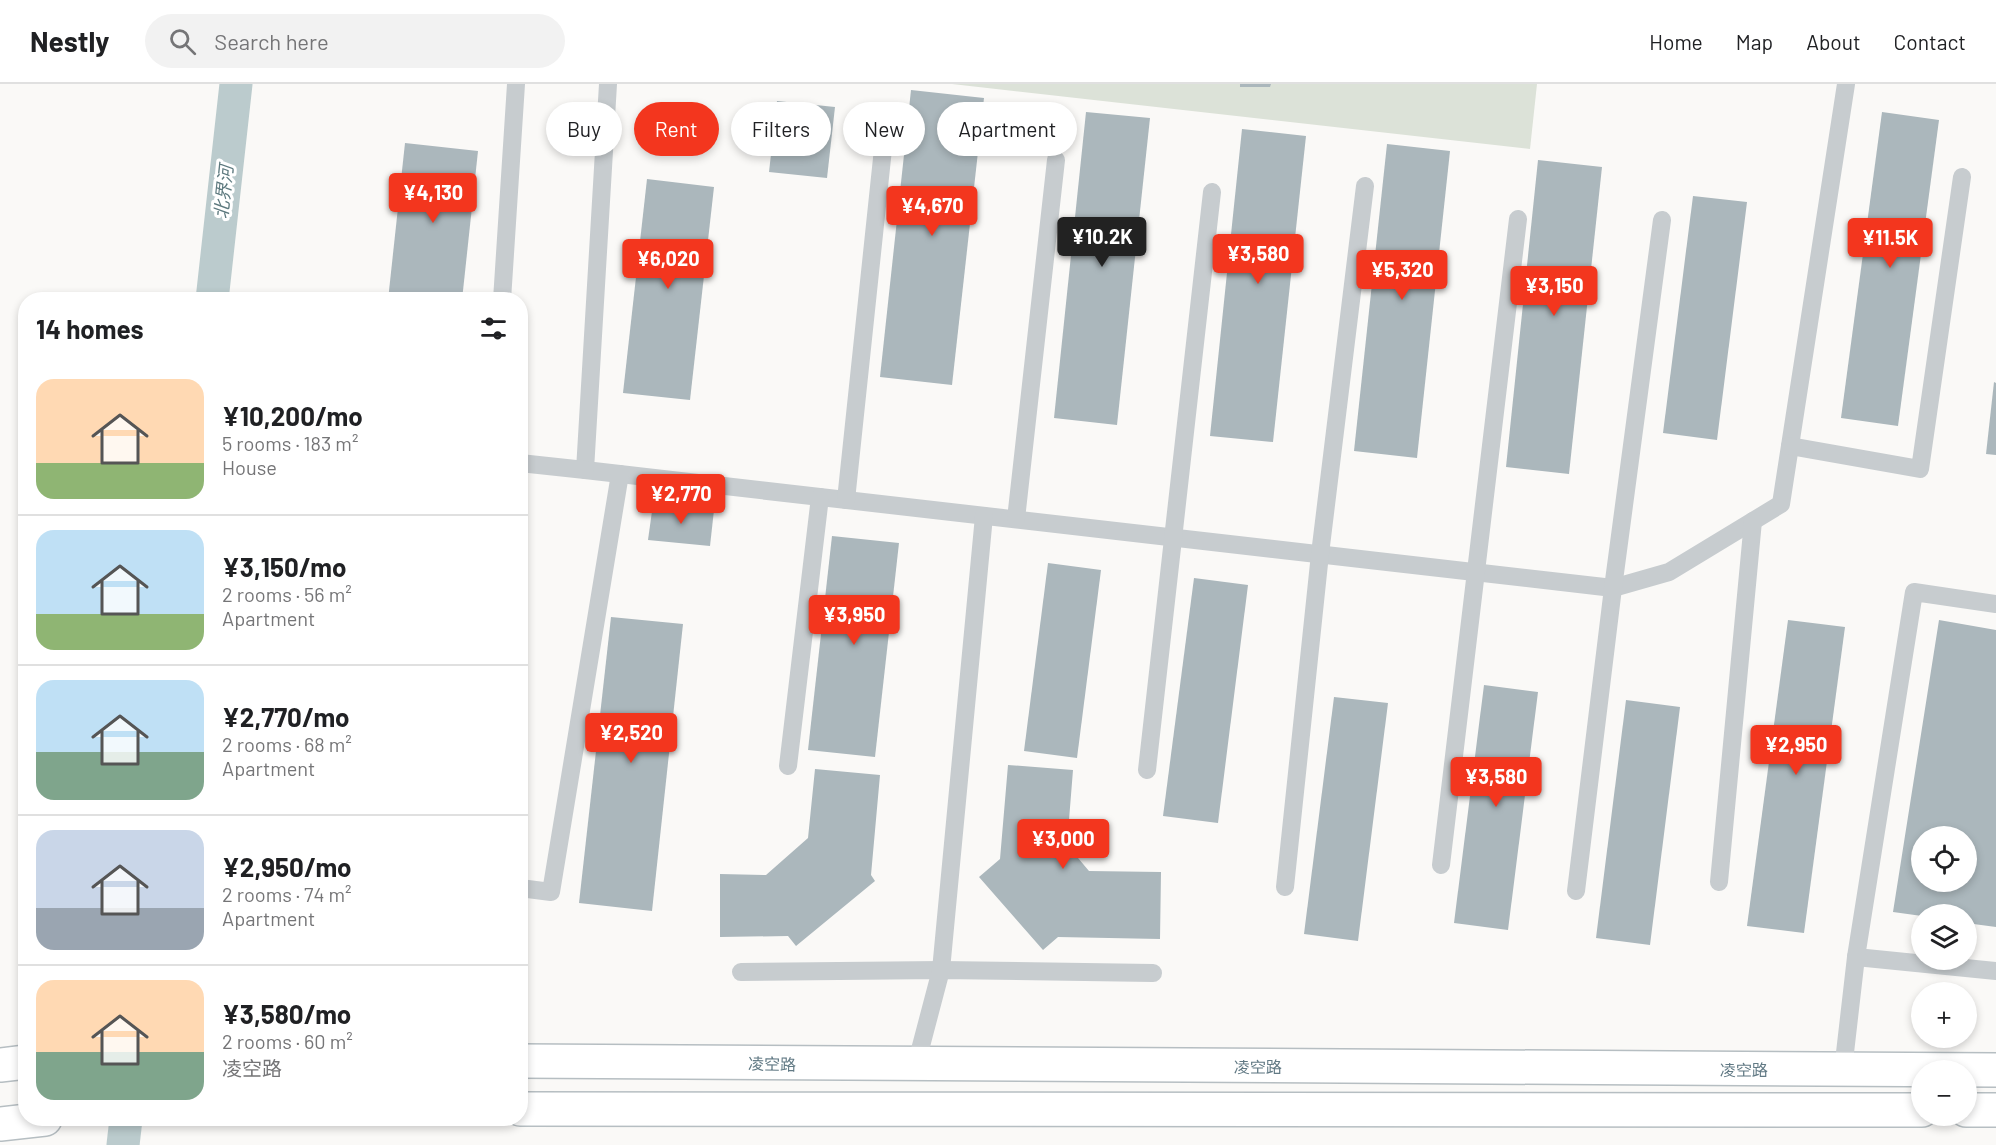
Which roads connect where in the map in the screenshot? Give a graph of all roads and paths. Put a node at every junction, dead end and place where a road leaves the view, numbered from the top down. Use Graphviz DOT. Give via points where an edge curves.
graph roads {
  1 [pos="516,84"];
  2 [pos="608,84"];
  3 [pos="1846,84"];
  4 [pos="882,156"];
  5 [pos="1056,160"];
  6 [pos="1962,177"];
  7 [pos="1365,186"];
  8 [pos="1212,192"];
  9 [pos="1518,219"];
  10 [pos="1662,220"];
  11 [pos="503,292"];
  12 [pos="1790,446"];
  13 [pos="528,464"];
  14 [pos="585,471"];
  15 [pos="620,474"];
  16 [pos="820,497"];
  17 [pos="846,500"];
  18 [pos="984,516"];
  19 [pos="1017,519"];
  20 [pos="1753,521"];
  21 [pos="1174,538"];
  22 [pos="1320,554"];
  23 [pos="1476,572"];
  24 [pos="1613,588"];
  25 [pos="1996,604"];
  26 [pos="788,766"];
  27 [pos="1147,770"];
  28 [pos="1441,865"];
  29 [pos="1719,882"];
  30 [pos="1285,887"];
  31 [pos="528,889"];
  32 [pos="1576,891"];
  33 [pos="1856,957"];
  34 [pos="941,970"];
  35 [pos="1996,971"];
  36 [pos="741,972"];
  37 [pos="1153,973"];
  38 [pos="528,1061"];
  39 [pos="18,1063"];
  40 [pos="0,1065"];
  41 [pos="916,1065"];
  42 [pos="1843,1070"];
  43 [pos="1996,1070"];
  44 [pos="528,1109"];
  45 [pos="1911,1110"];
  46 [pos="1977,1110"];
  47 [pos="1996,1110"];
  48 [pos="18,1122"];
  49 [pos="0,1124"];
  1 -- 11 [label="lane"];
  2 -- 14 [label="lane"];
  3 -- 12 [label="lane"];
  4 -- 17 [label="lane"];
  5 -- 19 [label="lane"];
  6 -- 12 [label="lane" via="1920,469"];
  7 -- 22 [label="lane"];
  8 -- 21 [label="lane"];
  9 -- 23 [label="lane"];
  10 -- 24 [label="lane"];
  12 -- 20 [label="lane" via="1781,504"];
  13 -- 14 [label="lane"];
  14 -- 15 [label="lane"];
  15 -- 16 [label="lane"];
  15 -- 31 [label="lane" via="551,892"];
  16 -- 17 [label="lane"];
  16 -- 26 [label="lane"];
  17 -- 18 [label="lane"];
  18 -- 19 [label="lane"];
  18 -- 34 [label="lane"];
  19 -- 21 [label="lane"];
  20 -- 24 [label="lane" via="1669,572"];
  20 -- 29 [label="lane"];
  21 -- 22 [label="lane"];
  21 -- 27 [label="lane"];
  22 -- 23 [label="lane"];
  22 -- 30 [label="lane"];
  23 -- 24 [label="lane"];
  23 -- 28 [label="lane"];
  24 -- 32 [label="lane"];
  25 -- 33 [label="lane" via="1914,592"];
  33 -- 35 [label="lane"];
  33 -- 42 [label="lane"];
  34 -- 36 [label="lane"];
  34 -- 37 [label="lane"];
  34 -- 41 [label="lane"];
  38 -- 41 [label="street, 凌空路"];
  39 -- 40 [label="street"];
  41 -- 42 [label="street, 凌空路"];
  42 -- 43 [label="street, 凌空路"];
  44 -- 45 [label="street"];
  46 -- 47 [label="street"];
  48 -- 49 [label="street"];
}
